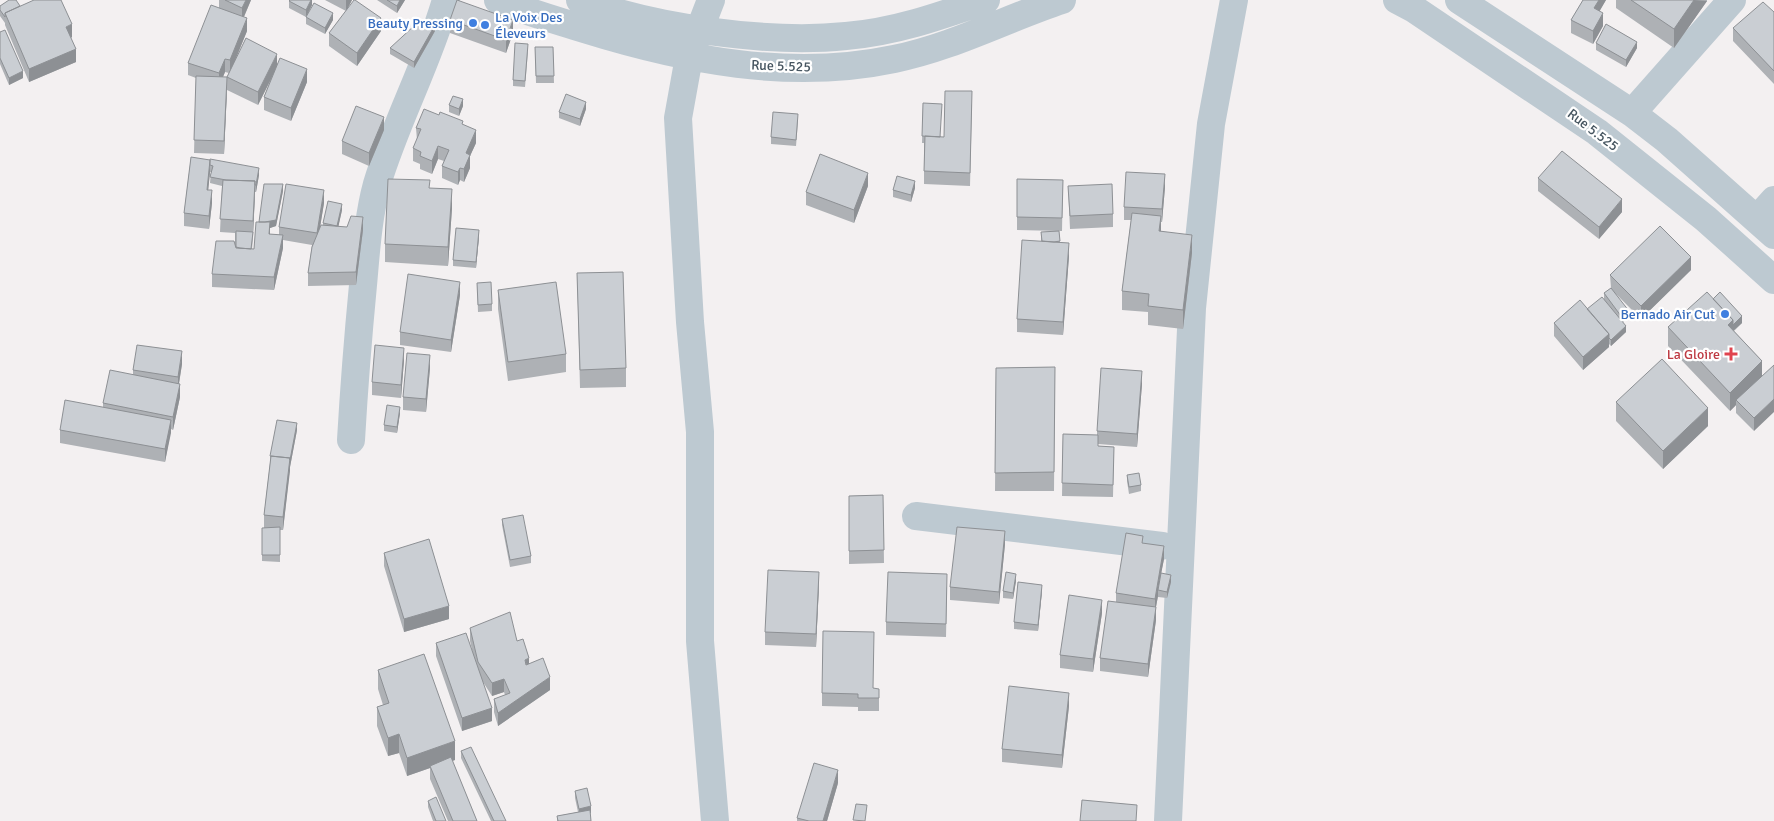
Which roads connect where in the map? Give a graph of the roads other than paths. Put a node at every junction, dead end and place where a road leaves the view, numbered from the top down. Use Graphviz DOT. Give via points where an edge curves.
graph roads {
  1 [pos="446,0"];
  2 [pos="498,0"];
  3 [pos="580,0"];
  4 [pos="711,0"];
  5 [pos="986,0"];
  6 [pos="1062,0"];
  7 [pos="1234,0"];
  8 [pos="1397,0"];
  9 [pos="1459,0"];
  10 [pos="1732,0"];
  11 [pos="699,29"];
  12 [pos="689,57"];
  13 [pos="1632,113"];
  14 [pos="1768,218"];
  15 [pos="1774,280"];
  16 [pos="351,440"];
  17 [pos="916,516"];
  18 [pos="1181,549"];
  19 [pos="715,821"];
  20 [pos="1168,821"];
  1 -- 16 [label="street" via="377,186 368,234 356,346"];
  2 -- 12 [label="street, Rue 5.525" via="601,34"];
  3 -- 11 [label="street, Rue 5.525" via="626,15"];
  4 -- 11 [label="street"];
  5 -- 11 [label="street, Rue 5.525" via="931,20 846,36 778,38"];
  6 -- 12 [label="street, Rue 5.525" via="940,47 849,66 759,66"];
  7 -- 18 [label="street" via="1211,124 1199,220 1187,386"];
  8 -- 15 [label="street, Rue 5.525" via="1597,132 1706,219"];
  9 -- 13 [label="street"];
  10 -- 13 [label="street"];
  11 -- 12 [label="street"];
  12 -- 19 [label="street" via="678,118 700,432 700,641"];
  13 -- 14 [label="street"];
  17 -- 18 [label="street"];
  18 -- 20 [label="street"];
}
